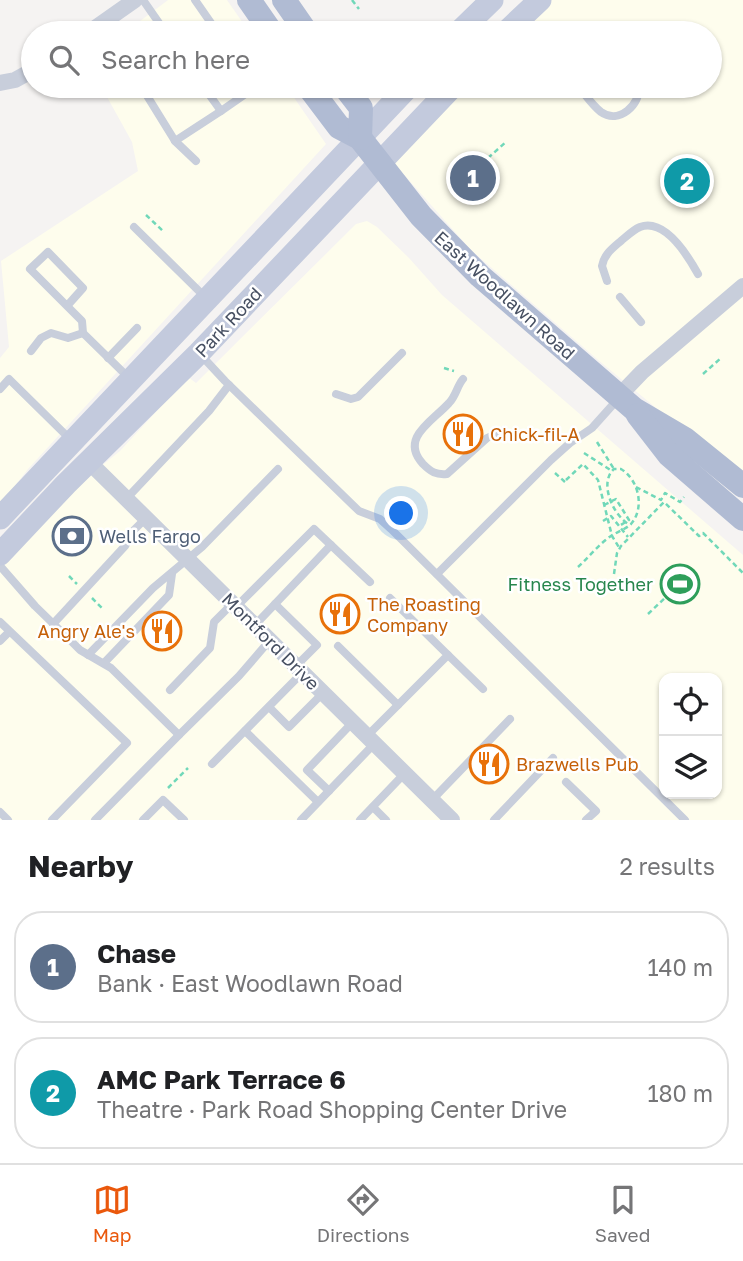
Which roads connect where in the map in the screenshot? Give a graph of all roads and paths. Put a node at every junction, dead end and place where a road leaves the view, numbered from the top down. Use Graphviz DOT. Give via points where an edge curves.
graph roads {
  1 [pos="135,0"];
  2 [pos="143,0"];
  3 [pos="195,0"];
  4 [pos="284,0"];
  5 [pos="352,0"];
  6 [pos="492,0"];
  7 [pos="540,0"];
  8 [pos="252,4"];
  9 [pos="359,9"];
  10 [pos="105,21"];
  11 [pos="158,21"];
  12 [pos="210,21"];
  13 [pos="264,21"];
  14 [pos="299,21"];
  15 [pos="470,21"];
  16 [pos="518,21"];
  17 [pos="21,77"];
  18 [pos="0,83"];
  19 [pos="148,98"];
  20 [pos="212,98"];
  21 [pos="239,98"];
  22 [pos="317,98"];
  23 [pos="353,98"];
  24 [pos="398,98"];
  25 [pos="441,98"];
  26 [pos="589,98"];
  27 [pos="638,98"];
  28 [pos="221,111"];
  29 [pos="360,138"];
  30 [pos="175,141"];
  31 [pos="507,141"];
  32 [pos="488,158"];
  33 [pos="196,161"];
  34 [pos="379,163"];
  35 [pos="146,215"];
  36 [pos="134,227"];
  37 [pos="163,231"];
  38 [pos="698,274"];
  39 [pos="607,281"];
  40 [pos="743,286"];
  41 [pos="620,297"];
  42 [pos="207,299"];
  43 [pos="67,306"];
  44 [pos="641,322"];
  45 [pos="137,328"];
  46 [pos="83,333"];
  47 [pos="31,351"];
  48 [pos="200,353"];
  49 [pos="402,353"];
  50 [pos="108,358"];
  51 [pos="721,358"];
  52 [pos="444,368"];
  53 [pos="703,374"];
  54 [pos="461,375"];
  55 [pos="131,380"];
  56 [pos="229,385"];
  57 [pos="0,389"];
  58 [pos="336,394"];
  59 [pos="627,403"];
  60 [pos="504,430"];
  61 [pos="73,441"];
  62 [pos="597,442"];
  63 [pos="584,453"];
  64 [pos="89,462"];
  65 [pos="278,469"];
  66 [pos="613,470"];
  67 [pos="555,473"];
  68 [pos="743,486"];
  69 [pos="636,487"];
  70 [pos="127,498"];
  71 [pos="684,498"];
  72 [pos="4,505"];
  73 [pos="604,505"];
  74 [pos="146,518"];
  75 [pos="743,519"];
  76 [pos="603,521"];
  77 [pos="30,522"];
  78 [pos="630,525"];
  79 [pos="619,526"];
  80 [pos="612,536"];
  81 [pos="628,537"];
  82 [pos="331,545"];
  83 [pos="620,547"];
  84 [pos="0,554"];
  85 [pos="188,559"];
  86 [pos="0,566"];
  87 [pos="578,567"];
  88 [pos="173,572"];
  89 [pos="614,573"];
  90 [pos="743,573"];
  91 [pos="437,574"];
  92 [pos="370,582"];
  93 [pos="667,596"];
  94 [pos="390,598"];
  95 [pos="275,604"];
  96 [pos="234,605"];
  97 [pos="648,614"];
  98 [pos="0,622"];
  99 [pos="53,624"];
  100 [pos="255,625"];
  101 [pos="9,632"];
  102 [pos="270,640"];
  103 [pos="0,641"];
  104 [pos="338,646"];
  105 [pos="88,655"];
  106 [pos="447,655"];
  107 [pos="104,663"];
  108 [pos="299,669"];
  109 [pos="483,689"];
  110 [pos="170,691"];
  111 [pos="323,693"];
  112 [pos="398,705"];
  113 [pos="269,707"];
  114 [pos="510,719"];
  115 [pos="354,722"];
  116 [pos="245,731"];
  117 [pos="179,735"];
  118 [pos="371,739"];
  119 [pos="553,758"];
  120 [pos="212,764"];
  121 [pos="188,768"];
  122 [pos="405,773"];
  123 [pos="566,782"];
  124 [pos="328,792"];
  125 [pos="164,793"];
  126 [pos="432,800"];
  127 [pos="318,802"];
  128 [pos="373,807"];
  129 [pos="0,812"];
  130 [pos="8,820"];
  131 [pos="52,820"];
  132 [pos="95,820"];
  133 [pos="143,820"];
  134 [pos="184,820"];
  135 [pos="301,820"];
  136 [pos="360,820"];
  137 [pos="386,820"];
  138 [pos="452,820"];
  139 [pos="494,820"];
  140 [pos="586,820"];
  141 [pos="685,820"];
  1 -- 10 [label="street"];
  2 -- 11 [label="lane"];
  3 -- 12 [label="lane"];
  4 -- 14 [label="main road"];
  5 -- 9 [label="path"];
  6 -- 15 [label="main road"];
  7 -- 16 [label="main road"];
  8 -- 13 [label="main road"];
  17 -- 18 [label="street"];
  19 -- 30 [label="lane"];
  20 -- 28 [label="lane"];
  21 -- 28 [label="lane"];
  22 -- 29 [label="main road, East Woodlawn Road" via="339,127"];
  23 -- 29 [label="main road" via="361,108"];
  24 -- 29 [label="main road, Park Road"];
  25 -- 34 [label="main road, Park Road"];
  26 -- 27 [label="lane" via="600,111 614,116 625,113"];
  28 -- 30 [label="lane"];
  29 -- 34 [label="main road, East Woodlawn Road"];
  29 -- 42 [label="main road, Park Road"];
  30 -- 33 [label="lane"];
  31 -- 32 [label="path"];
  34 -- 48 [label="main road, Park Road"];
  34 -- 59 [label="main road, East Woodlawn Road" via="456,253"];
  35 -- 37 [label="path"];
  36 -- 42 [label="lane"];
  38 -- 39 [label="lane" via="668,234 645,226 606,254 602,266"];
  40 -- 59 [label="street" via="642,372"];
  41 -- 44 [label="lane"];
  42 -- 55 [label="main road, Park Road"];
  43 -- 43 [label="lane" via="30,269 48,252 83,288"];
  43 -- 46 [label="lane" via="82,321"];
  45 -- 50 [label="lane"];
  46 -- 47 [label="lane" via="68,338 51,333"];
  46 -- 50 [label="lane"];
  48 -- 56 [label="lane"];
  48 -- 64 [label="main road, Park Road"];
  49 -- 58 [label="lane" via="358,397"];
  50 -- 55 [label="lane"];
  51 -- 53 [label="path"];
  52 -- 54 [label="path"];
  54 -- 60 [label="lane" via="452,400 416,436 416,456 432,472 447,474 487,438"];
  55 -- 61 [label="main road, Park Road"];
  56 -- 70 [label="lane"];
  56 -- 91 [label="lane" via="359,511 386,524"];
  57 -- 61 [label="lane" via="9,379"];
  59 -- 68 [label="main road, East Woodlawn Road" via="685,439"];
  59 -- 75 [label="main road, East Woodlawn Road" via="669,455"];
  59 -- 91 [label="lane" via="551,460"];
  61 -- 72 [label="main road, Park Road"];
  62 -- 66 [label="path"];
  63 -- 66 [label="path"];
  64 -- 70 [label="street, Montford Drive"];
  64 -- 77 [label="main road, Park Road"];
  65 -- 85 [label="lane"];
  66 -- 69 [label="path" via="627,472"];
  66 -- 78 [label="path" via="606,479 608,495"];
  67 -- 73 [label="path" via="566,481 583,464 598,480"];
  69 -- 71 [label="path" via="661,500 665,493 680,502"];
  69 -- 78 [label="path" via="639,508"];
  70 -- 74 [label="street, Montford Drive"];
  72 -- 77 [label="street"];
  73 -- 79 [label="path, bridge" via="616,499 629,520"];
  73 -- 80 [label="path, bridge"];
  74 -- 85 [label="street, Montford Drive"];
  74 -- 99 [label="lane"];
  76 -- 79 [label="path, bridge" via="611,516"];
  77 -- 84 [label="main road, Park Road"];
  78 -- 80 [label="path"];
  79 -- 81 [label="path, bridge"];
  80 -- 83 [label="path"];
  80 -- 87 [label="path"];
  82 -- 92 [label="lane"];
  82 -- 95 [label="lane"];
  82 -- 96 [label="lane" via="314,528"];
  83 -- 89 [label="path"];
  83 -- 90 [label="path" via="664,502"];
  85 -- 88 [label="lane"];
  85 -- 96 [label="street, Montford Drive"];
  86 -- 99 [label="lane"];
  88 -- 105 [label="lane"];
  88 -- 107 [label="lane" via="169,595"];
  91 -- 141 [label="lane"];
  93 -- 97 [label="path"];
  94 -- 106 [label="lane"];
  95 -- 100 [label="lane"];
  95 -- 108 [label="lane" via="317,645"];
  96 -- 100 [label="street, Montford Drive"];
  96 -- 110 [label="lane" via="214,622 210,648"];
  98 -- 101 [label="lane"];
  99 -- 105 [label="lane"];
  100 -- 102 [label="street, Montford Drive"];
  101 -- 103 [label="lane"];
  101 -- 131 [label="lane" via="127,743"];
  102 -- 108 [label="street, Montford Drive"];
  102 -- 117 [label="lane"];
  104 -- 112 [label="lane"];
  105 -- 107 [label="lane"];
  106 -- 109 [label="lane"];
  106 -- 112 [label="lane"];
  107 -- 117 [label="lane"];
  108 -- 111 [label="street, Montford Drive"];
  108 -- 113 [label="lane"];
  111 -- 113 [label="lane" via="289,727"];
  111 -- 115 [label="street, Montford Drive"];
  112 -- 118 [label="lane"];
  113 -- 116 [label="lane"];
  114 -- 126 [label="lane"];
  115 -- 118 [label="street, Montford Drive"];
  115 -- 124 [label="lane" via="307,770"];
  116 -- 120 [label="lane"];
  116 -- 127 [label="lane"];
  117 -- 132 [label="lane"];
  118 -- 122 [label="street, Montford Drive"];
  118 -- 124 [label="lane"];
  119 -- 139 [label="lane"];
  121 -- 125 [label="path"];
  122 -- 126 [label="street, Montford Drive"];
  122 -- 128 [label="lane"];
  123 -- 140 [label="lane" via="596,811"];
  124 -- 127 [label="lane"];
  126 -- 138 [label="street, Montford Drive"];
  127 -- 135 [label="lane"];
  128 -- 136 [label="lane"];
  128 -- 137 [label="lane"];
  129 -- 130 [label="lane"];
  133 -- 134 [label="lane" via="163,800"];
}
